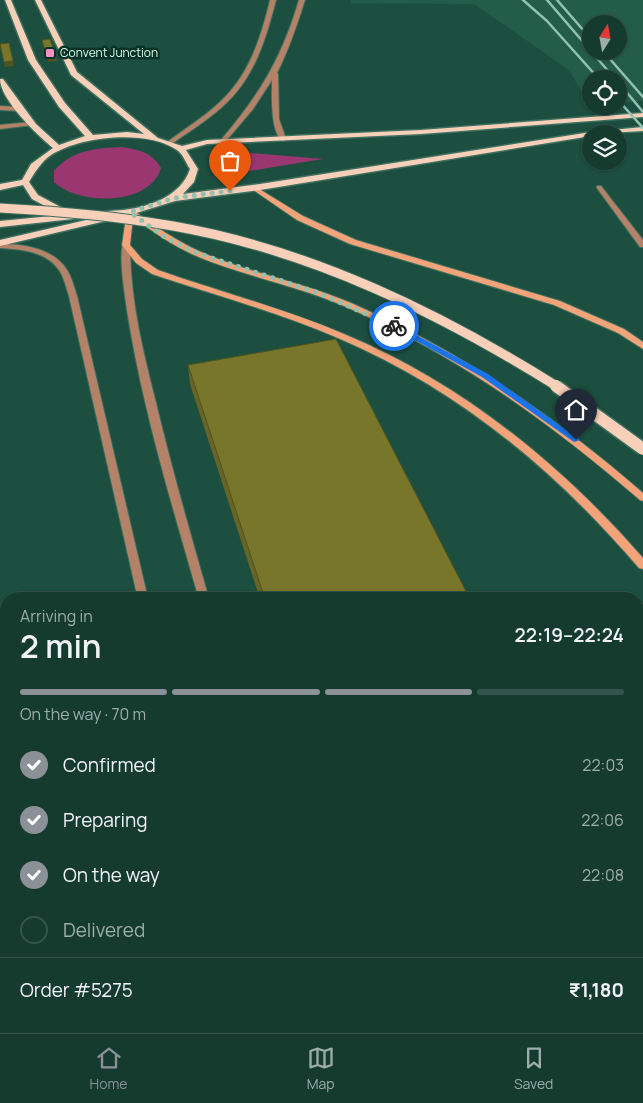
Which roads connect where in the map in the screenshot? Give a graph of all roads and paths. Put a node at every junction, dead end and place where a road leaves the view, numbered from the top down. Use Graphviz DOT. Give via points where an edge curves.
graph roads {
  1 [pos="8,0"];
  2 [pos="38,0"];
  3 [pos="273,0"];
  4 [pos="302,0"];
  5 [pos="275,74"];
  6 [pos="0,81"];
  7 [pos="0,108"];
  8 [pos="643,108"];
  9 [pos="20,109"];
  10 [pos="643,115"];
  11 [pos="31,124"];
  12 [pos="546,124"];
  13 [pos="0,127"];
  14 [pos="643,129"];
  15 [pos="627,131"];
  16 [pos="582,135"];
  17 [pos="643,137"];
  18 [pos="91,138"];
  19 [pos="156,139"];
  20 [pos="283,139"];
  21 [pos="627,139"];
  22 [pos="545,140"];
  23 [pos="223,141"];
  24 [pos="582,141"];
  25 [pos="168,144"];
  26 [pos="58,148"];
  27 [pos="181,149"];
  28 [pos="26,182"];
  29 [pos="600,186"];
  30 [pos="0,187"];
  31 [pos="254,188"];
  32 [pos="174,198"];
  33 [pos="0,208"];
  34 [pos="130,212"];
  35 [pos="71,216"];
  36 [pos="0,224"];
  37 [pos="0,244"];
  38 [pos="126,245"];
  39 [pos="643,245"];
  40 [pos="643,346"];
  41 [pos="643,449"];
  42 [pos="643,498"];
  43 [pos="643,565"];
  44 [pos="141,592"];
  45 [pos="202,592"];
  1 -- 18 [label="main road" via="32,60 62,105"];
  2 -- 19 [label="main road" via="74,73"];
  3 -- 25 [label="street" via="258,49 231,94 220,106"];
  4 -- 5 [label="street"];
  5 -- 20 [label="street" via="276,119"];
  5 -- 23 [label="street"];
  6 -- 9 [label="main road"];
  7 -- 9 [label="street"];
  8 -- 12 [label="main road" via="564,115"];
  9 -- 11 [label="main road"];
  10 -- 12 [label="main road"];
  11 -- 13 [label="street"];
  11 -- 26 [label="main road"];
  12 -- 20 [label="main road"];
  14 -- 15 [label="main road"];
  16 -- 22 [label="main road"];
  17 -- 21 [label="main road"];
  18 -- 19 [label="main road" via="131,135"];
  18 -- 26 [label="main road"];
  19 -- 25 [label="main road"];
  20 -- 23 [label="main road"];
  22 -- 24 [label="main road"];
  22 -- 31 [label="main road"];
  23 -- 27 [label="main road"];
  25 -- 27 [label="main road"];
  26 -- 28 [label="main road" via="39,159"];
  27 -- 32 [label="main road" via="194,169 190,182"];
  28 -- 30 [label="main road"];
  28 -- 35 [label="main road" via="35,197"];
  29 -- 39 [label="street"];
  31 -- 32 [label="main road"];
  31 -- 40 [label="main road" via="300,218 353,242 543,298 621,330"];
  32 -- 34 [label="main road"];
  33 -- 41 [label="main road, bridge" via="100,213 174,225 247,243 350,277 425,309 497,346 573,395"];
  34 -- 35 [label="main road"];
  34 -- 37 [label="main road"];
  34 -- 38 [label="main road"];
  34 -- 42 [label="main road" via="166,238 197,253 345,304 442,351 529,405 576,440"];
  35 -- 36 [label="main road"];
  37 -- 44 [label="street" via="47,255 62,267 73,296"];
  38 -- 43 [label="main road" via="139,261 155,272 317,326 375,350 433,382 493,423 546,466 596,512"];
  38 -- 45 [label="street" via="125,276 141,357 162,449"];
}
